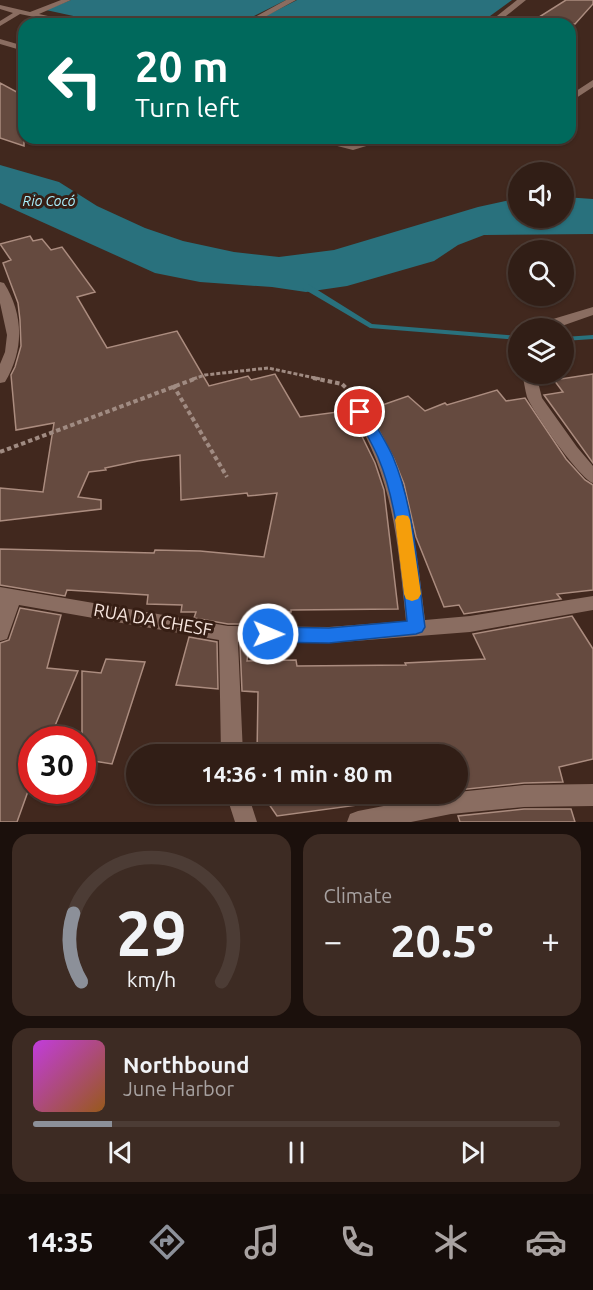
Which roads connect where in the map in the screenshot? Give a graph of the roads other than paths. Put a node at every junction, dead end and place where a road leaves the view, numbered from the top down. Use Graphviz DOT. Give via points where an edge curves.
graph roads {
  1 [pos="67,0"];
  2 [pos="292,0"];
  3 [pos="522,0"];
  4 [pos="0,7"];
  5 [pos="19,12"];
  6 [pos="32,14"];
  7 [pos="51,18"];
  8 [pos="258,18"];
  9 [pos="499,18"];
  10 [pos="0,24"];
  11 [pos="0,41"];
  12 [pos="18,47"];
  13 [pos="593,83"];
  14 [pos="576,95"];
  15 [pos="339,144"];
  16 [pos="365,144"];
  17 [pos="0,286"];
  18 [pos="593,311"];
  19 [pos="572,318"];
  20 [pos="2,371"];
  21 [pos="532,384"];
  22 [pos="360,412"];
  23 [pos="593,477"];
  24 [pos="7,595"];
  25 [pos="593,603"];
  26 [pos="416,627"];
  27 [pos="0,633"];
  28 [pos="228,634"];
  29 [pos="232,744"];
  30 [pos="593,795"];
  31 [pos="240,804"];
  32 [pos="246,822"];
  33 [pos="358,822"];
  1 -- 6 [label="street"];
  2 -- 8 [label="street"];
  3 -- 9 [label="street"];
  4 -- 5 [label="street"];
  5 -- 6 [label="street"];
  5 -- 10 [label="street"];
  6 -- 7 [label="street"];
  11 -- 12 [label="street"];
  13 -- 14 [label="street"];
  15 -- 16 [label="street"];
  17 -- 20 [label="street" via="13,336 12,354"];
  18 -- 19 [label="street"];
  21 -- 23 [label="street" via="535,398"];
  22 -- 26 [label="street" via="385,456 395,486 404,525"];
  24 -- 27 [label="street"];
  24 -- 28 [label="street, RUA DA CHESF"];
  25 -- 26 [label="street, RUA DA CHESF" via="470,624"];
  26 -- 28 [label="street, RUA DA CHESF" via="329,635"];
  28 -- 29 [label="street"];
  30 -- 33 [label="street" via="451,803"];
  31 -- 32 [label="street"];
}
